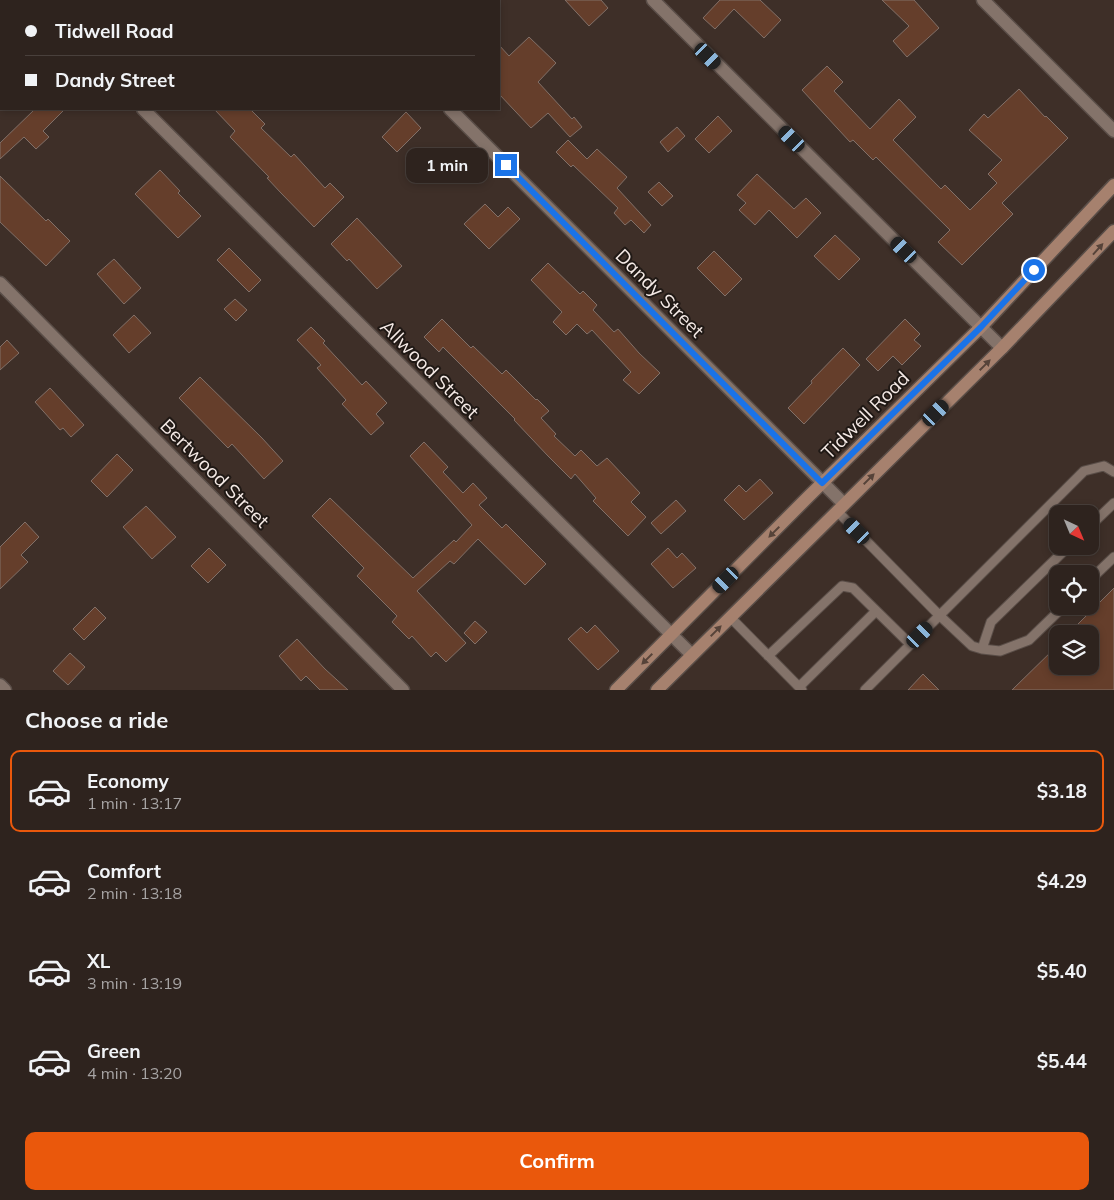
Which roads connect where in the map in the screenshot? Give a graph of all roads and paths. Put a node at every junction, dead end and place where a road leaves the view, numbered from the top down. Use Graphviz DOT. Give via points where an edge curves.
graph roads {
  1 [pos="653,0"];
  2 [pos="983,0"];
  3 [pos="144,110"];
  4 [pos="451,110"];
  5 [pos="1114,131"];
  6 [pos="1114,184"];
  7 [pos="1114,231"];
  8 [pos="0,283"];
  9 [pos="981,327"];
  10 [pos="1002,348"];
  11 [pos="1114,472"];
  12 [pos="822,483"];
  13 [pos="1114,502"];
  14 [pos="841,507"];
  15 [pos="1099,517"];
  16 [pos="1060,555"];
  17 [pos="1114,557"];
  18 [pos="1099,571"];
  19 [pos="876,611"];
  20 [pos="939,615"];
  21 [pos="1055,615"];
  22 [pos="730,617"];
  23 [pos="671,636"];
  24 [pos="910,644"];
  25 [pos="982,649"];
  26 [pos="692,656"];
  27 [pos="768,656"];
  28 [pos="0,685"];
  29 [pos="801,689"];
  30 [pos="5,690"];
  31 [pos="403,690"];
  32 [pos="616,690"];
  33 [pos="657,690"];
  34 [pos="865,690"];
  1 -- 9 [label="street"];
  2 -- 5 [label="street"];
  3 -- 23 [label="street, Allwood Street"];
  4 -- 12 [label="street, Dandy Street"];
  6 -- 9 [label="main road, Tidwell Road"];
  10 -- 7 [label="main road, one-way"];
  8 -- 31 [label="street, Bertwood Street"];
  9 -- 10 [label="street"];
  9 -- 12 [label="main road, Tidwell Road"];
  14 -- 10 [label="main road, one-way"];
  11 -- 20 [label="lane" via="1104,466 1084,472"];
  12 -- 14 [label="street, Dandy Street"];
  12 -- 23 [label="main road, Tidwell Road, one-way"];
  13 -- 15 [label="lane"];
  14 -- 20 [label="lane"];
  14 -- 22 [label="main road"];
  16 -- 25 [label="lane" via="991,622"];
  17 -- 18 [label="lane"];
  19 -- 24 [label="lane"];
  19 -- 27 [label="lane" via="853,588 842,586"];
  19 -- 29 [label="lane"];
  20 -- 24 [label="lane"];
  20 -- 25 [label="lane" via="972,646"];
  21 -- 25 [label="lane" via="1029,640 1000,651"];
  26 -- 22 [label="main road, one-way"];
  22 -- 27 [label="lane"];
  23 -- 26 [label="street, Allwood Street"];
  23 -- 32 [label="main road, Tidwell Road, one-way"];
  24 -- 34 [label="lane"];
  26 -- 33 [label="main road"];
  27 -- 29 [label="lane"];
  28 -- 30 [label="street"];
}
